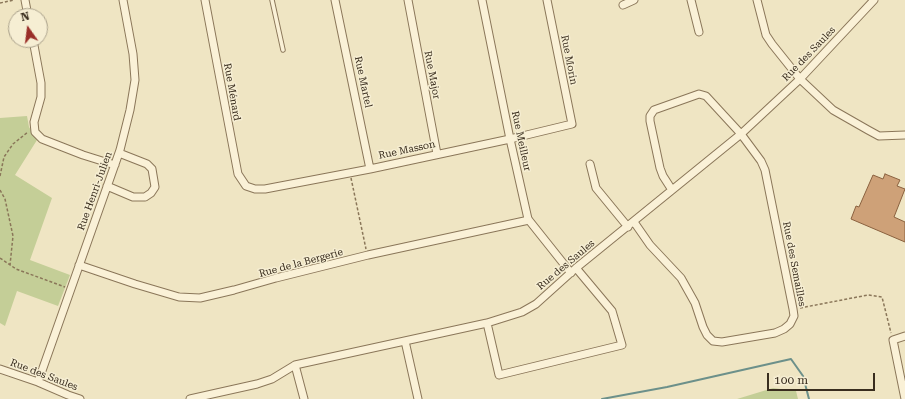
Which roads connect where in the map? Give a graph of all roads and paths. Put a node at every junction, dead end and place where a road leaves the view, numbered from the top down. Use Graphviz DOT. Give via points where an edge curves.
graph roads {
  1 [pos="14,0"];
  2 [pos="123,0"];
  3 [pos="206,0"];
  4 [pos="272,0"];
  5 [pos="335,0"];
  6 [pos="408,0"];
  7 [pos="482,0"];
  8 [pos="547,0"];
  9 [pos="634,0"];
  10 [pos="691,0"];
  11 [pos="757,0"];
  12 [pos="874,0"];
  13 [pos="0,3"];
  14 [pos="623,5"];
  15 [pos="699,32"];
  16 [pos="34,48"];
  17 [pos="283,50"];
  18 [pos="800,79"];
  19 [pos="572,124"];
  20 [pos="34,127"];
  21 [pos="741,134"];
  22 [pos="905,135"];
  23 [pos="510,139"];
  24 [pos="119,153"];
  25 [pos="437,154"];
  26 [pos="590,164"];
  27 [pos="115,165"];
  28 [pos="370,169"];
  29 [pos="350,173"];
  30 [pos="0,176"];
  31 [pos="107,186"];
  32 [pos="246,186"];
  33 [pos="0,190"];
  34 [pos="672,190"];
  35 [pos="529,220"];
  36 [pos="634,222"];
  37 [pos="628,227"];
  38 [pos="368,256"];
  39 [pos="0,258"];
  40 [pos="10,265"];
  41 [pos="80,265"];
  42 [pos="574,271"];
  43 [pos="71,290"];
  44 [pos="793,309"];
  45 [pos="487,323"];
  46 [pos="905,336"];
  47 [pos="896,339"];
  48 [pos="405,341"];
  49 [pos="295,364"];
  50 [pos="0,369"];
  51 [pos="38,382"];
  52 [pos="221,396"];
  53 [pos="80,399"];
  54 [pos="190,399"];
  55 [pos="304,399"];
  56 [pos="418,399"];
  57 [pos="905,399"];
  1 -- 13 [label="path"];
  2 -- 24 [label="street, Rue Henri-Julien" via="133,54 134,80 130,110"];
  3 -- 32 [label="street, Rue Ménard" via="232,151 238,174"];
  4 -- 17 [label="lane"];
  5 -- 28 [label="street, Rue Martel"];
  6 -- 25 [label="street, Rue Major"];
  7 -- 23 [label="street, Rue Meilleur"];
  8 -- 19 [label="street, Rue Morin"];
  9 -- 14 [label="street"];
  10 -- 15 [label="street"];
  11 -- 18 [label="street" via="766,35"];
  12 -- 18 [label="street, Rue des Saules"];
  16 -- 20 [label="street" via="41,96"];
  18 -- 21 [label="street, Rue des Saules"];
  18 -- 22 [label="street" via="833,110 868,130 880,136"];
  19 -- 23 [label="street, Rue Masson"];
  20 -- 27 [label="street" via="42,139"];
  20 -- 30 [label="path" via="13,144 4,157"];
  21 -- 34 [label="street, Rue des Saules"];
  21 -- 34 [label="street, Rue des Semailles" via="706,96 699,94 654,110 650,121 660,168"];
  21 -- 44 [label="street, Rue des Semailles" via="761,160 765,170"];
  23 -- 25 [label="street, Rue Masson"];
  23 -- 35 [label="street, Rue Meilleur"];
  24 -- 27 [label="street, Rue Henri-Julien"];
  24 -- 31 [label="street" via="147,164 152,169 155,187 145,197 133,197"];
  25 -- 28 [label="street, Rue Masson"];
  26 -- 37 [label="street" via="596,188"];
  27 -- 31 [label="street, Rue Henri-Julien"];
  28 -- 29 [label="street, Rue Masson"];
  29 -- 32 [label="street, Rue Masson" via="265,189"];
  29 -- 38 [label="path"];
  31 -- 41 [label="street, Rue Henri-Julien"];
  33 -- 40 [label="path" via="5,199 13,236"];
  34 -- 36 [label="street, Rue des Saules"];
  35 -- 38 [label="street, Rue de la Bergerie"];
  35 -- 42 [label="street, Rue Meilleur"];
  36 -- 37 [label="street, Rue des Saules"];
  36 -- 44 [label="street, Rue des Semailles" via="650,245 682,278 696,303 703,327 713,341 722,342 775,333 790,324 794,316"];
  37 -- 42 [label="street, Rue des Saules"];
  38 -- 41 [label="street, Rue de la Bergerie" via="200,298 179,297"];
  39 -- 40 [label="path"];
  40 -- 43 [label="path"];
  41 -- 43 [label="street, Rue Henri-Julien"];
  42 -- 45 [label="street, Rue des Saules" via="536,304 522,312"];
  42 -- 45 [label="street, Rue Meilleur" via="612,311 622,345 499,375"];
  43 -- 51 [label="street, Rue Henri-Julien"];
  44 -- 47 [label="path" via="868,295 882,297 892,335"];
  45 -- 48 [label="street, Rue des Saules"];
  46 -- 47 [label="street"];
  47 -- 57 [label="street" via="893,340"];
  48 -- 49 [label="street, Rue des Saules"];
  48 -- 56 [label="street"];
  49 -- 52 [label="street, Rue des Saules" via="272,379"];
  49 -- 55 [label="street"];
  50 -- 51 [label="street, Rue des Saules"];
  51 -- 53 [label="street, Rue des Saules"];
  52 -- 54 [label="street, Rue des Saules"];
}
